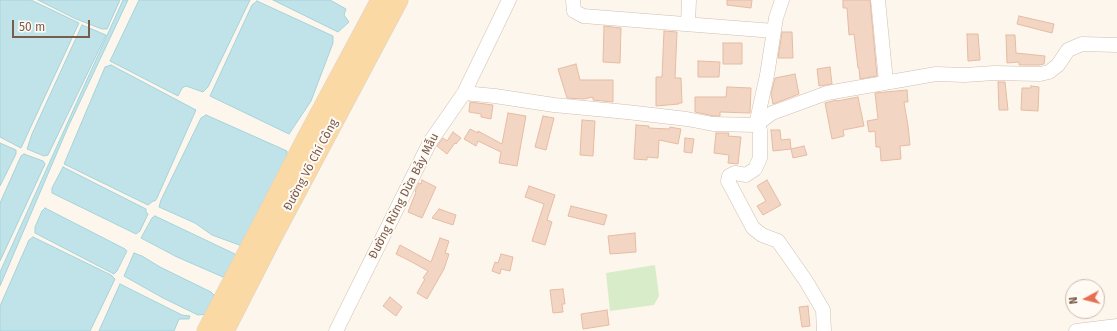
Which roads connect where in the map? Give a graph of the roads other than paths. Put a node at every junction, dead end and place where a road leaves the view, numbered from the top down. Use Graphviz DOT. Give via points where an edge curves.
graph roads {
  1 [pos="380,0"];
  2 [pos="399,0"];
  3 [pos="509,0"];
  4 [pos="572,0"];
  5 [pos="689,0"];
  6 [pos="782,0"];
  7 [pos="878,0"];
  8 [pos="688,24"];
  9 [pos="774,31"];
  10 [pos="1117,45"];
  11 [pos="886,82"];
  12 [pos="464,93"];
  13 [pos="756,125"];
  14 [pos="1117,326"];
  15 [pos="206,331"];
  16 [pos="225,331"];
  17 [pos="336,331"];
  18 [pos="824,331"];
  19 [pos="1076,331"];
  1 -- 15 [label="main road, Đường Võ Chí Công"];
  2 -- 16 [label="main road, Đường Võ Chí Công"];
  3 -- 12 [label="street, Đường Rừng Dừa Bảy Mẫu"];
  4 -- 8 [label="street" via="574,11 583,16"];
  5 -- 8 [label="street"];
  6 -- 9 [label="street"];
  7 -- 11 [label="street"];
  8 -- 9 [label="street"];
  9 -- 13 [label="street"];
  10 -- 11 [label="street" via="1082,44 1068,50 1058,65 1049,72 1040,74 936,74"];
  11 -- 13 [label="street" via="828,93 772,113"];
  12 -- 13 [label="street" via="714,124"];
  12 -- 17 [label="street, Đường Rừng Dừa Bảy Mẫu" via="430,142"];
  13 -- 18 [label="street" via="760,130 760,158 755,169 746,175 735,173 729,176 728,181 753,228 762,235 778,241 806,281 823,310"];
  14 -- 19 [label="street"];
}
